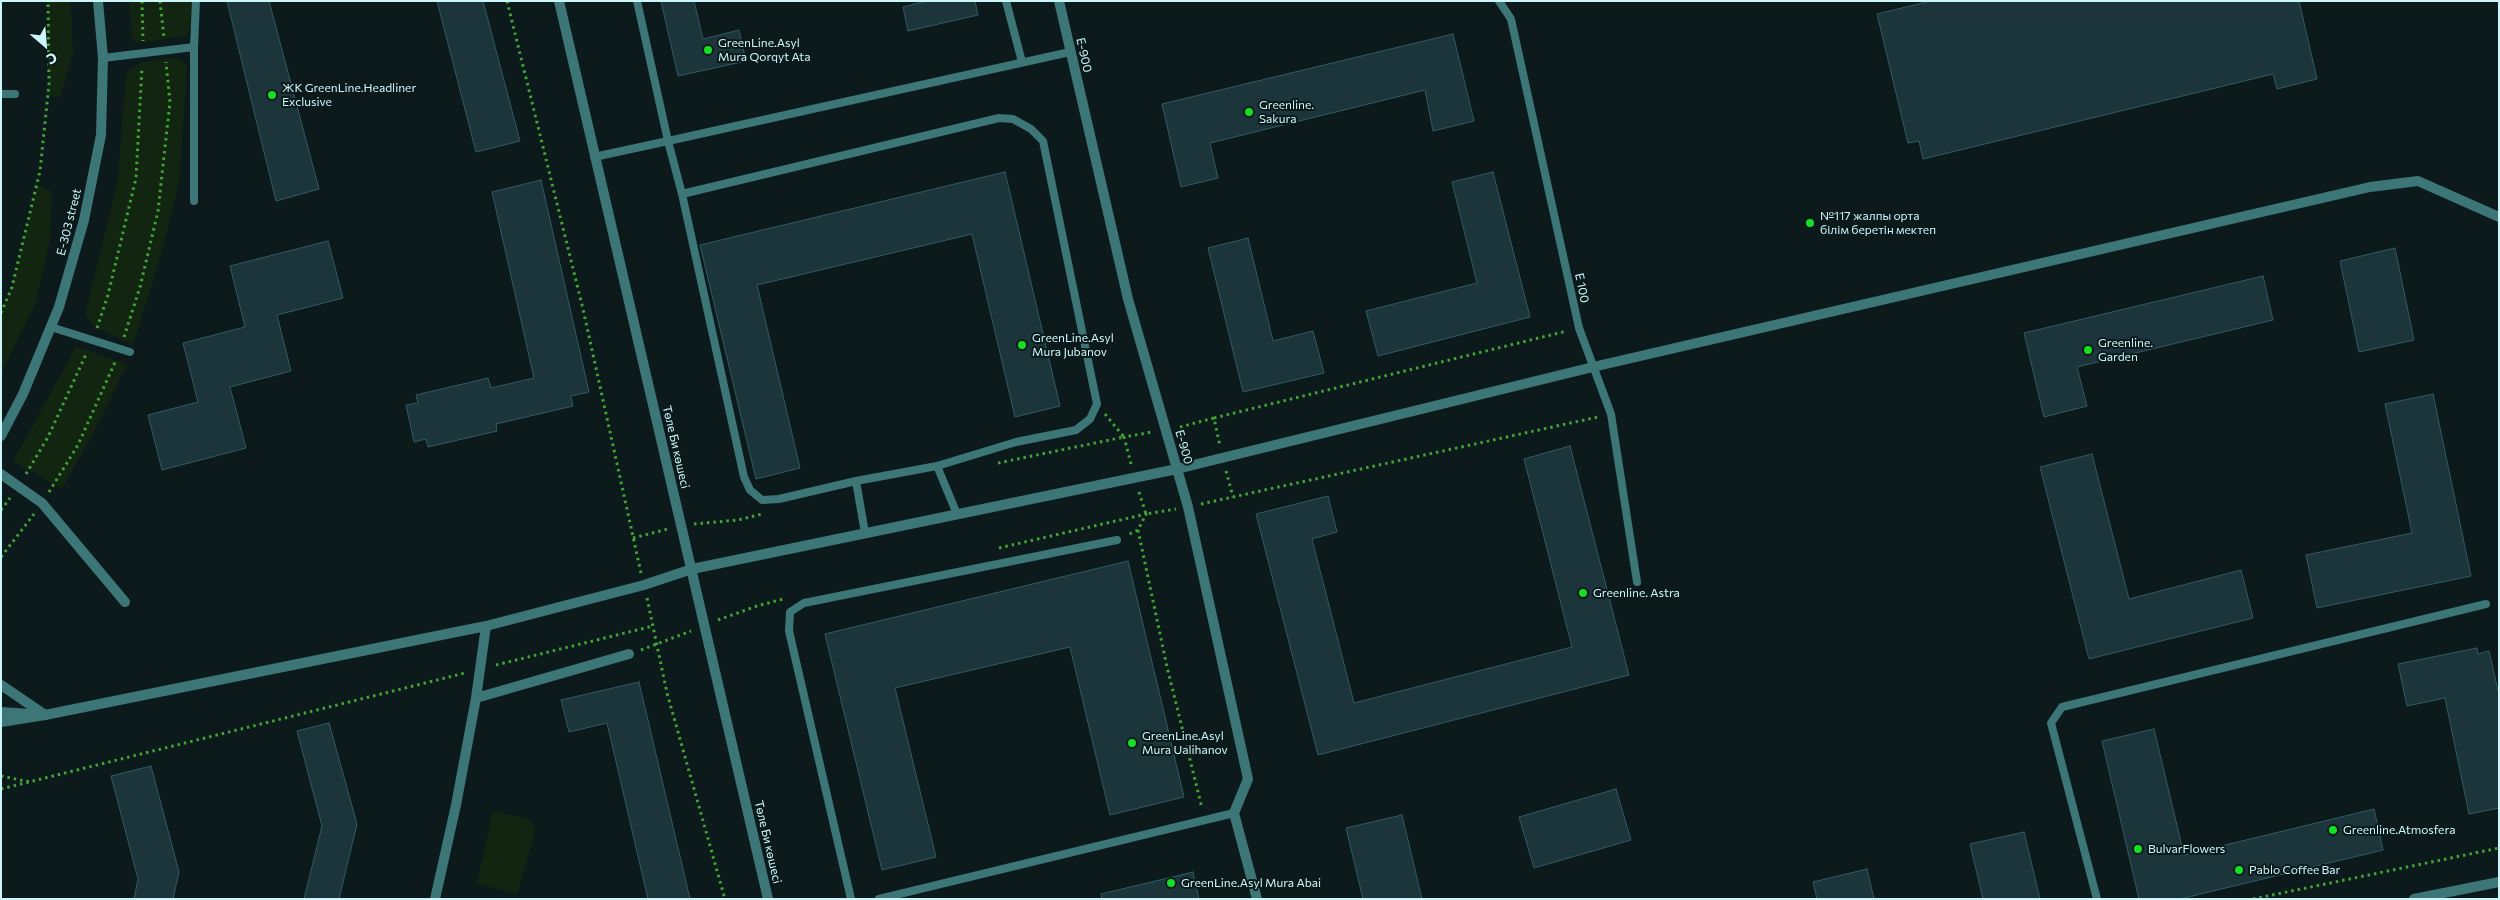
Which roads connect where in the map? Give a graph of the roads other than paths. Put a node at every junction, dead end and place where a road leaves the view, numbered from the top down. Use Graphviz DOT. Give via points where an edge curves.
graph roads {
  1 [pos="98,1"];
  2 [pos="196,1"];
  3 [pos="559,1"];
  4 [pos="637,1"];
  5 [pos="1006,1"];
  6 [pos="1059,1"];
  7 [pos="1499,1"];
  8 [pos="194,47"];
  9 [pos="1070,52"];
  10 [pos="102,58"];
  11 [pos="1022,62"];
  12 [pos="1,94"];
  13 [pos="15,94"];
  14 [pos="668,141"];
  15 [pos="594,157"];
  16 [pos="682,194"];
  17 [pos="194,201"];
  18 [pos="2499,218"];
  19 [pos="50,327"];
  20 [pos="130,352"];
  21 [pos="1593,367"];
  22 [pos="1,436"];
  23 [pos="937,466"];
  24 [pos="1177,469"];
  25 [pos="1,474"];
  26 [pos="856,481"];
  27 [pos="957,514"];
  28 [pos="865,533"];
  29 [pos="1117,540"];
  30 [pos="692,569"];
  31 [pos="1637,582"];
  32 [pos="125,602"];
  33 [pos="2486,604"];
  34 [pos="486,626"];
  35 [pos="629,654"];
  36 [pos="1,685"];
  37 [pos="476,698"];
  38 [pos="1,712"];
  39 [pos="45,715"];
  40 [pos="1,722"];
  41 [pos="1234,812"];
  42 [pos="2499,882"];
  43 [pos="435,899"];
  44 [pos="768,899"];
  45 [pos="851,899"];
  46 [pos="880,899"];
  47 [pos="1257,899"];
  48 [pos="2096,899"];
  49 [pos="2414,899"];
  1 -- 10 [label="street, E-303 street"];
  2 -- 8 [label="lane"];
  3 -- 15 [label="street, Төле Би көшесі"];
  4 -- 14 [label="lane"];
  5 -- 11 [label="lane"];
  6 -- 9 [label="street, E-900"];
  7 -- 21 [label="lane, E 100" via="1511,19 1579,328"];
  8 -- 10 [label="lane"];
  8 -- 17 [label="lane"];
  9 -- 11 [label="lane"];
  9 -- 24 [label="street, E-900" via="1128,299"];
  10 -- 19 [label="street, E-303 street" via="101,135 84,220"];
  11 -- 14 [label="lane"];
  12 -- 13 [label="lane"];
  14 -- 15 [label="lane"];
  14 -- 16 [label="lane"];
  15 -- 30 [label="street, Төле Би көшесі"];
  16 -- 23 [label="lane" via="999,118 1013,119 1031,129 1042,142 1097,404 1090,419 1076,430 1016,442"];
  16 -- 26 [label="lane" via="744,477 750,490 762,500 779,499"];
  18 -- 21 [label="street" via="2418,181 2370,187"];
  19 -- 20 [label="lane"];
  19 -- 22 [label="street, E-303 street" via="23,394"];
  21 -- 24 [label="street"];
  21 -- 31 [label="lane, E 100" via="1610,414"];
  23 -- 26 [label="lane"];
  23 -- 27 [label="lane"];
  24 -- 27 [label="street"];
  24 -- 41 [label="street, E-900" via="1248,779"];
  25 -- 32 [label="street" via="42,503"];
  26 -- 28 [label="lane"];
  27 -- 28 [label="street"];
  28 -- 30 [label="street"];
  29 -- 45 [label="lane" via="804,603 790,612 789,631"];
  30 -- 34 [label="street"];
  30 -- 44 [label="street, Төле Би көшесі"];
  33 -- 48 [label="lane" via="2062,707 2051,723"];
  34 -- 37 [label="street"];
  34 -- 39 [label="street"];
  35 -- 37 [label="street"];
  36 -- 39 [label="street"];
  37 -- 43 [label="street"];
  38 -- 39 [label="street"];
  39 -- 40 [label="street"];
  41 -- 46 [label="lane"];
  41 -- 47 [label="street"];
  42 -- 49 [label="street"];
}
